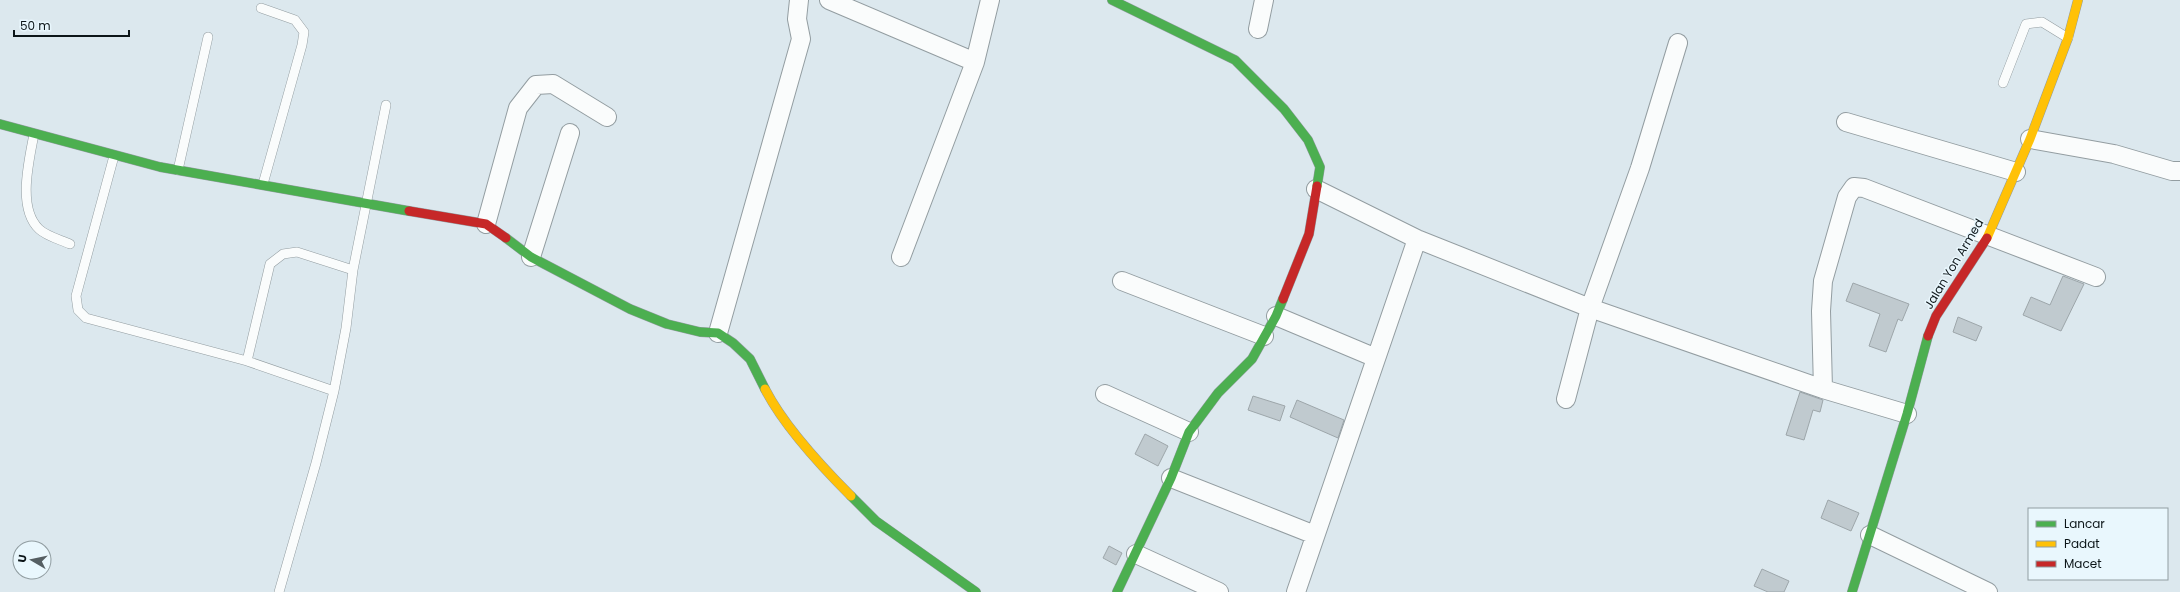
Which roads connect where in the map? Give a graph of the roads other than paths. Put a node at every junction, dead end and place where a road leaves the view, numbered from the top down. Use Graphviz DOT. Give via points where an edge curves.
graph roads {
  1 [pos="799,0"];
  2 [pos="829,0"];
  3 [pos="990,0"];
  4 [pos="1112,0"];
  5 [pos="1264,0"];
  6 [pos="2078,0"];
  7 [pos="261,8"];
  8 [pos="1258,29"];
  9 [pos="208,37"];
  10 [pos="2068,38"];
  11 [pos="1678,43"];
  12 [pos="975,62"];
  13 [pos="2003,83"];
  14 [pos="386,105"];
  15 [pos="607,117"];
  16 [pos="1846,122"];
  17 [pos="0,124"];
  18 [pos="570,133"];
  19 [pos="34,134"];
  20 [pos="2030,139"];
  21 [pos="114,156"];
  22 [pos="178,170"];
  23 [pos="2180,171"];
  24 [pos="2016,172"];
  25 [pos="263,184"];
  26 [pos="1316,189"];
  27 [pos="366,202"];
  28 [pos="486,224"];
  29 [pos="1988,237"];
  30 [pos="1417,239"];
  31 [pos="70,244"];
  32 [pos="531,257"];
  33 [pos="901,257"];
  34 [pos="353,270"];
  35 [pos="2096,277"];
  36 [pos="1122,281"];
  37 [pos="1590,308"];
  38 [pos="1276,316"];
  39 [pos="718,333"];
  40 [pos="1264,336"];
  41 [pos="1376,358"];
  42 [pos="247,361"];
  43 [pos="1823,389"];
  44 [pos="334,391"];
  45 [pos="1105,394"];
  46 [pos="1566,399"];
  47 [pos="1907,414"];
  48 [pos="1189,432"];
  49 [pos="1170,478"];
  50 [pos="1870,534"];
  51 [pos="1315,535"];
  52 [pos="1136,554"];
  53 [pos="279,592"];
  54 [pos="976,592"];
  55 [pos="1117,592"];
  56 [pos="1219,592"];
  57 [pos="1296,592"];
  58 [pos="1852,592"];
  59 [pos="1988,592"];
  1 -- 39 [label="street" via="797,19 801,38"];
  2 -- 12 [label="street"];
  3 -- 12 [label="street"];
  4 -- 26 [label="street" via="1235,60 1284,109 1308,140 1320,167"];
  5 -- 8 [label="street"];
  6 -- 10 [label="street, Jalan Yon Armed"];
  7 -- 25 [label="lane" via="295,20 304,32"];
  9 -- 22 [label="lane"];
  10 -- 13 [label="lane" via="2042,22 2026,24"];
  10 -- 20 [label="street, Jalan Yon Armed"];
  11 -- 37 [label="street" via="1640,168"];
  12 -- 33 [label="street"];
  14 -- 27 [label="lane"];
  15 -- 28 [label="street" via="553,84 536,85 518,108"];
  16 -- 24 [label="street"];
  17 -- 19 [label="street"];
  18 -- 32 [label="street"];
  19 -- 21 [label="street"];
  19 -- 31 [label="lane" via="27,174 27,201 31,220 40,231"];
  20 -- 23 [label="street" via="2114,154"];
  20 -- 24 [label="street, Jalan Yon Armed"];
  21 -- 22 [label="street"];
  21 -- 42 [label="lane" via="76,296 78,310 86,318"];
  22 -- 25 [label="street"];
  24 -- 29 [label="street, Jalan Yon Armed"];
  25 -- 27 [label="street"];
  26 -- 30 [label="street"];
  26 -- 38 [label="street" via="1309,234"];
  27 -- 28 [label="street"];
  27 -- 34 [label="lane"];
  28 -- 32 [label="street"];
  29 -- 35 [label="street"];
  29 -- 43 [label="street" via="1864,188 1854,187 1847,197 1823,281"];
  29 -- 47 [label="street, Jalan Yon Armed" via="1936,316 1923,350"];
  30 -- 37 [label="street"];
  30 -- 41 [label="street"];
  32 -- 39 [label="street" via="637,312 667,324 700,332"];
  34 -- 42 [label="lane" via="297,252 283,254 270,264"];
  34 -- 44 [label="lane" via="346,328"];
  36 -- 40 [label="street"];
  37 -- 43 [label="street"];
  37 -- 46 [label="street"];
  38 -- 40 [label="street"];
  38 -- 41 [label="street"];
  39 -- 54 [label="street" via="733,342 750,359 773,404 832,477 876,521"];
  40 -- 48 [label="street" via="1252,359 1218,392"];
  41 -- 51 [label="street"];
  42 -- 44 [label="lane"];
  43 -- 47 [label="street"];
  44 -- 53 [label="lane"];
  45 -- 48 [label="street"];
  47 -- 50 [label="street, Jalan Yon Armed"];
  48 -- 49 [label="street"];
  49 -- 51 [label="street"];
  49 -- 52 [label="street"];
  50 -- 58 [label="street, Jalan Yon Armed"];
  50 -- 59 [label="street"];
  51 -- 57 [label="street"];
  52 -- 55 [label="street"];
  52 -- 56 [label="street"];
}
